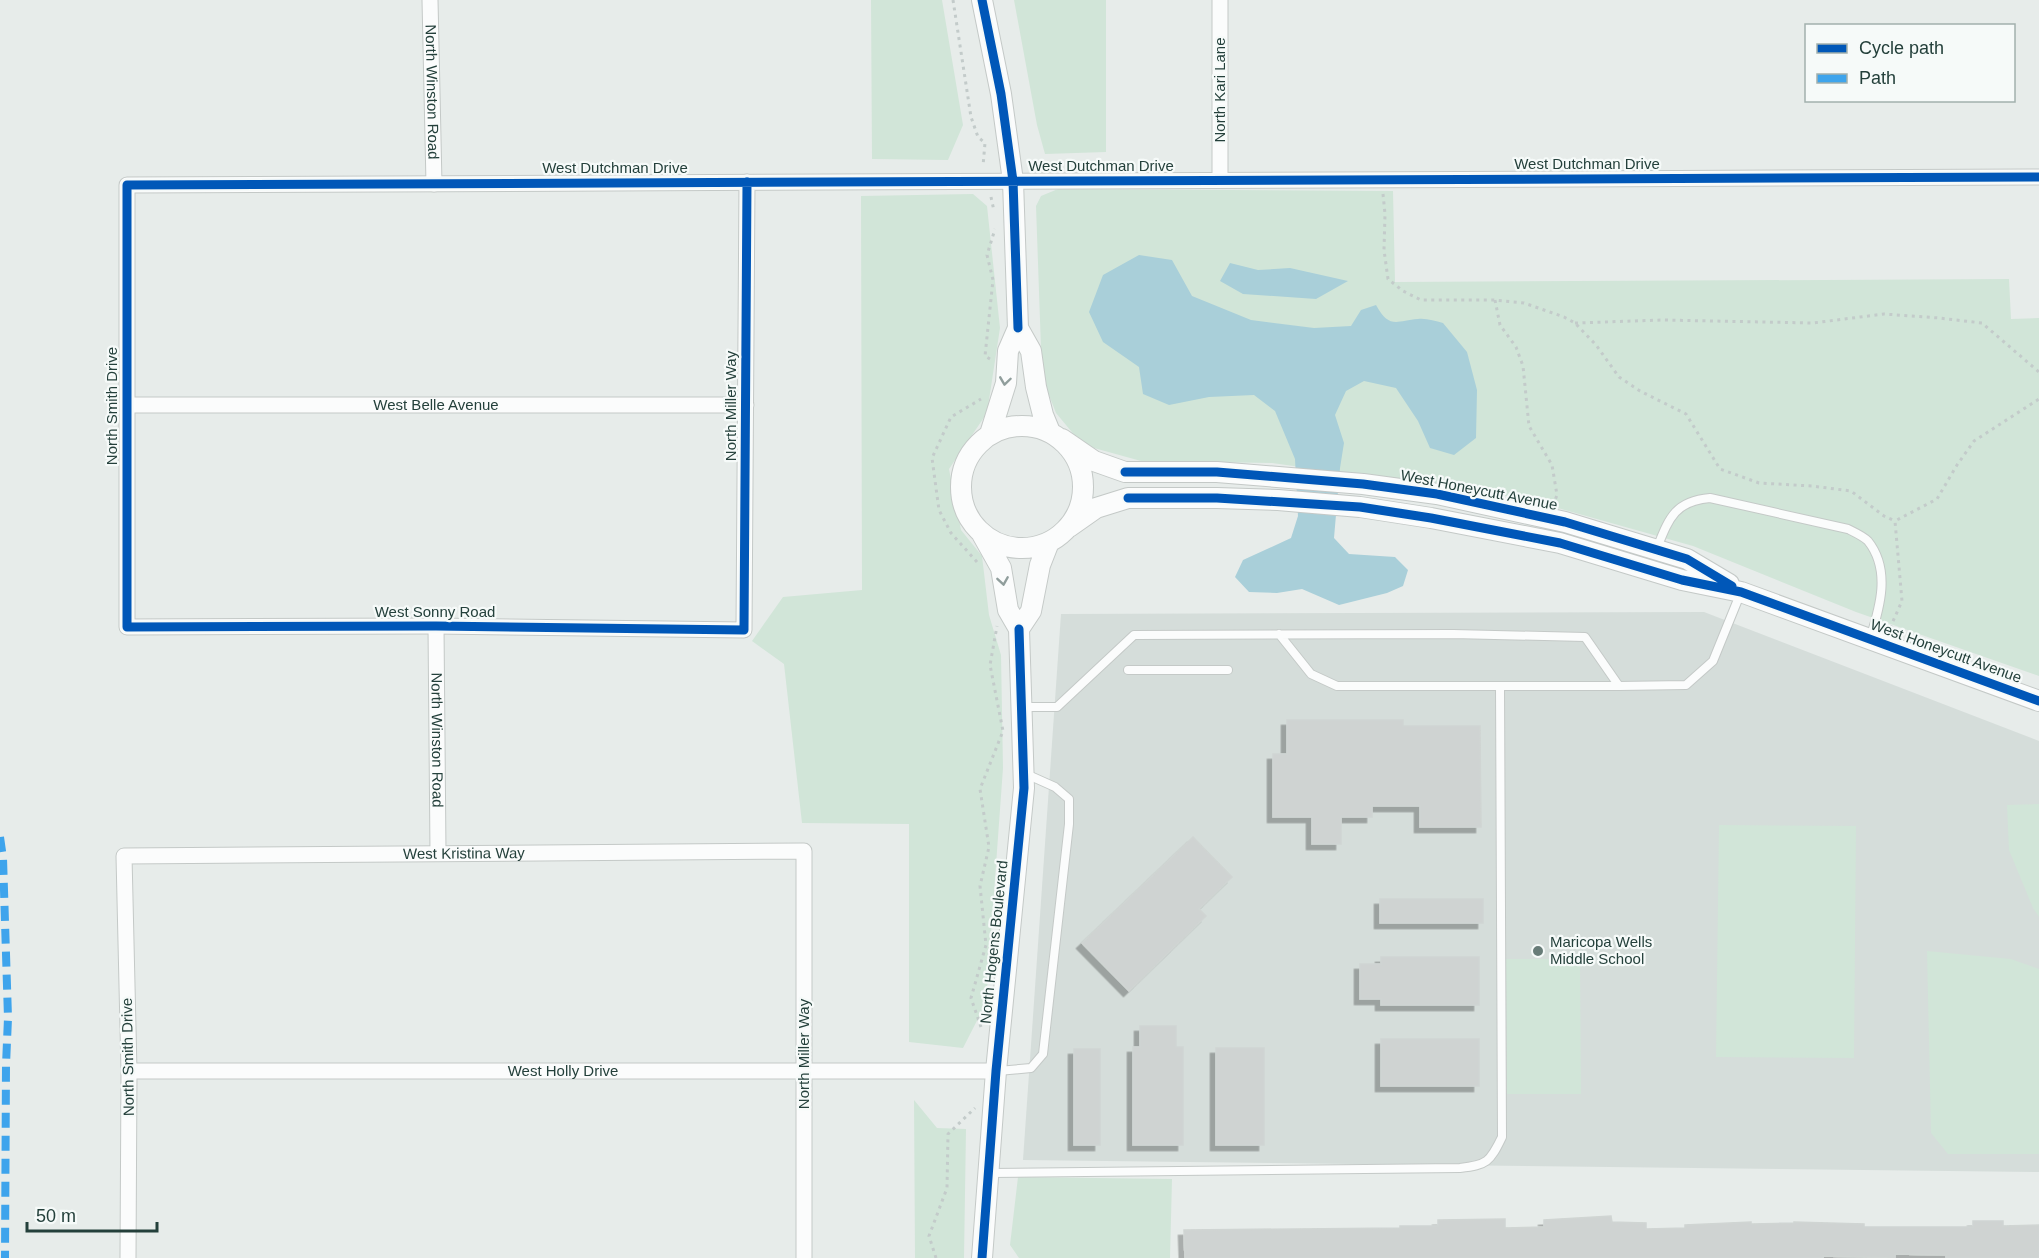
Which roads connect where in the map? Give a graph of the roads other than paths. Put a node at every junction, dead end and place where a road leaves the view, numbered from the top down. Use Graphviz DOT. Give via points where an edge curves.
graph roads {
  1 [pos="430,0"];
  2 [pos="982,0"];
  3 [pos="1220,0"];
  4 [pos="2039,177"];
  5 [pos="1220,180"];
  6 [pos="1013,181"];
  7 [pos="747,182"];
  8 [pos="434,184"];
  9 [pos="127,185"];
  10 [pos="1018,328"];
  11 [pos="127,405"];
  12 [pos="746,405"];
  13 [pos="990,434"];
  14 [pos="1056,435"];
  15 [pos="1069,527"];
  16 [pos="982,534"];
  17 [pos="1049,542"];
  18 [pos="1656,550"];
  19 [pos="1741,592"];
  20 [pos="436,626"];
  21 [pos="127,627"];
  22 [pos="1019,629"];
  23 [pos="744,630"];
  24 [pos="1278,634"];
  25 [pos="1876,641"];
  26 [pos="1128,670"];
  27 [pos="1228,670"];
  28 [pos="1500,686"];
  29 [pos="1619,686"];
  30 [pos="2039,701"];
  31 [pos="1023,707"];
  32 [pos="1023,773"];
  33 [pos="804,851"];
  34 [pos="438,853"];
  35 [pos="124,856"];
  36 [pos="129,1071"];
  37 [pos="804,1071"];
  38 [pos="996,1071"];
  39 [pos="988,1173"];
  40 [pos="128,1258"];
  41 [pos="804,1258"];
  42 [pos="982,1258"];
  1 -- 8 [label="street, North Winston Road"];
  2 -- 6 [label="street"];
  3 -- 5 [label="street, North Kari Lane"];
  4 -- 5 [label="street, West Dutchman Drive"];
  5 -- 6 [label="street, West Dutchman Drive"];
  6 -- 7 [label="street, West Dutchman Drive"];
  6 -- 10 [label="street"];
  7 -- 8 [label="street, West Dutchman Drive"];
  7 -- 12 [label="street, North Miller Way"];
  8 -- 9 [label="street, West Dutchman Drive"];
  9 -- 11 [label="street, North Smith Drive"];
  10 -- 13 [label="street, one-way" via="1008,351 1006,383"];
  10 -- 14 [label="street" via="1031,351 1043,415"];
  11 -- 12 [label="street, West Belle Avenue"];
  11 -- 21 [label="street, North Smith Drive"];
  12 -- 23 [label="street, North Miller Way"];
  13 -- 14 [label="street" via="1010,426 1030,426"];
  13 -- 16 [label="street" via="975,446 960,482 969,519"];
  14 -- 15 [label="street" via="1075,454 1082,472 1084,491"];
  14 -- 18 [label="street, West Honeycutt Avenue" via="1094,461 1125,472 1280,476 1437,494 1550,519"];
  15 -- 17 [label="street"];
  15 -- 19 [label="street, West Honeycutt Avenue" via="1096,508 1128,498 1217,498 1360,507 1560,543 1682,580"];
  16 -- 17 [label="street" via="1014,548 1032,548"];
  16 -- 22 [label="street, North Hogens Boulevard, one-way" via="1001,568 1008,610"];
  17 -- 22 [label="street" via="1031,611"];
  18 -- 19 [label="street, West Honeycutt Avenue" via="1687,559"];
  18 -- 25 [label="lane" via="1672,515 1694,499 1710,498 1848,529 1867,540 1881,571"];
  19 -- 25 [label="street, West Honeycutt Avenue"];
  19 -- 29 [label="lane" via="1713,661 1686,685"];
  20 -- 21 [label="street, West Sonny Road"];
  20 -- 23 [label="street, West Sonny Road"];
  20 -- 34 [label="street, North Winston Road"];
  22 -- 31 [label="street, North Hogens Boulevard"];
  24 -- 28 [label="lane" via="1311,674 1336,686"];
  24 -- 29 [label="lane" via="1585,637"];
  24 -- 31 [label="lane" via="1134,635 1057,706"];
  25 -- 30 [label="street, West Honeycutt Avenue"];
  26 -- 27 [label="lane"];
  28 -- 29 [label="lane"];
  28 -- 39 [label="lane" via="1502,1137 1493,1156 1480,1166 1460,1168"];
  31 -- 32 [label="street, North Hogens Boulevard"];
  32 -- 38 [label="street, North Hogens Boulevard"];
  32 -- 38 [label="lane" via="1055,787 1069,799 1069,824 1043,1054 1031,1068"];
  33 -- 34 [label="street, West Kristina Way"];
  33 -- 37 [label="street, North Miller Way"];
  34 -- 35 [label="street, West Kristina Way"];
  35 -- 36 [label="street, North Smith Drive"];
  36 -- 37 [label="street, West Holly Drive"];
  36 -- 40 [label="street, North Smith Drive"];
  37 -- 38 [label="street, West Holly Drive"];
  37 -- 41 [label="street, North Miller Way"];
  38 -- 39 [label="street, North Hogens Boulevard"];
  39 -- 42 [label="street, North Hogens Boulevard"];
}
